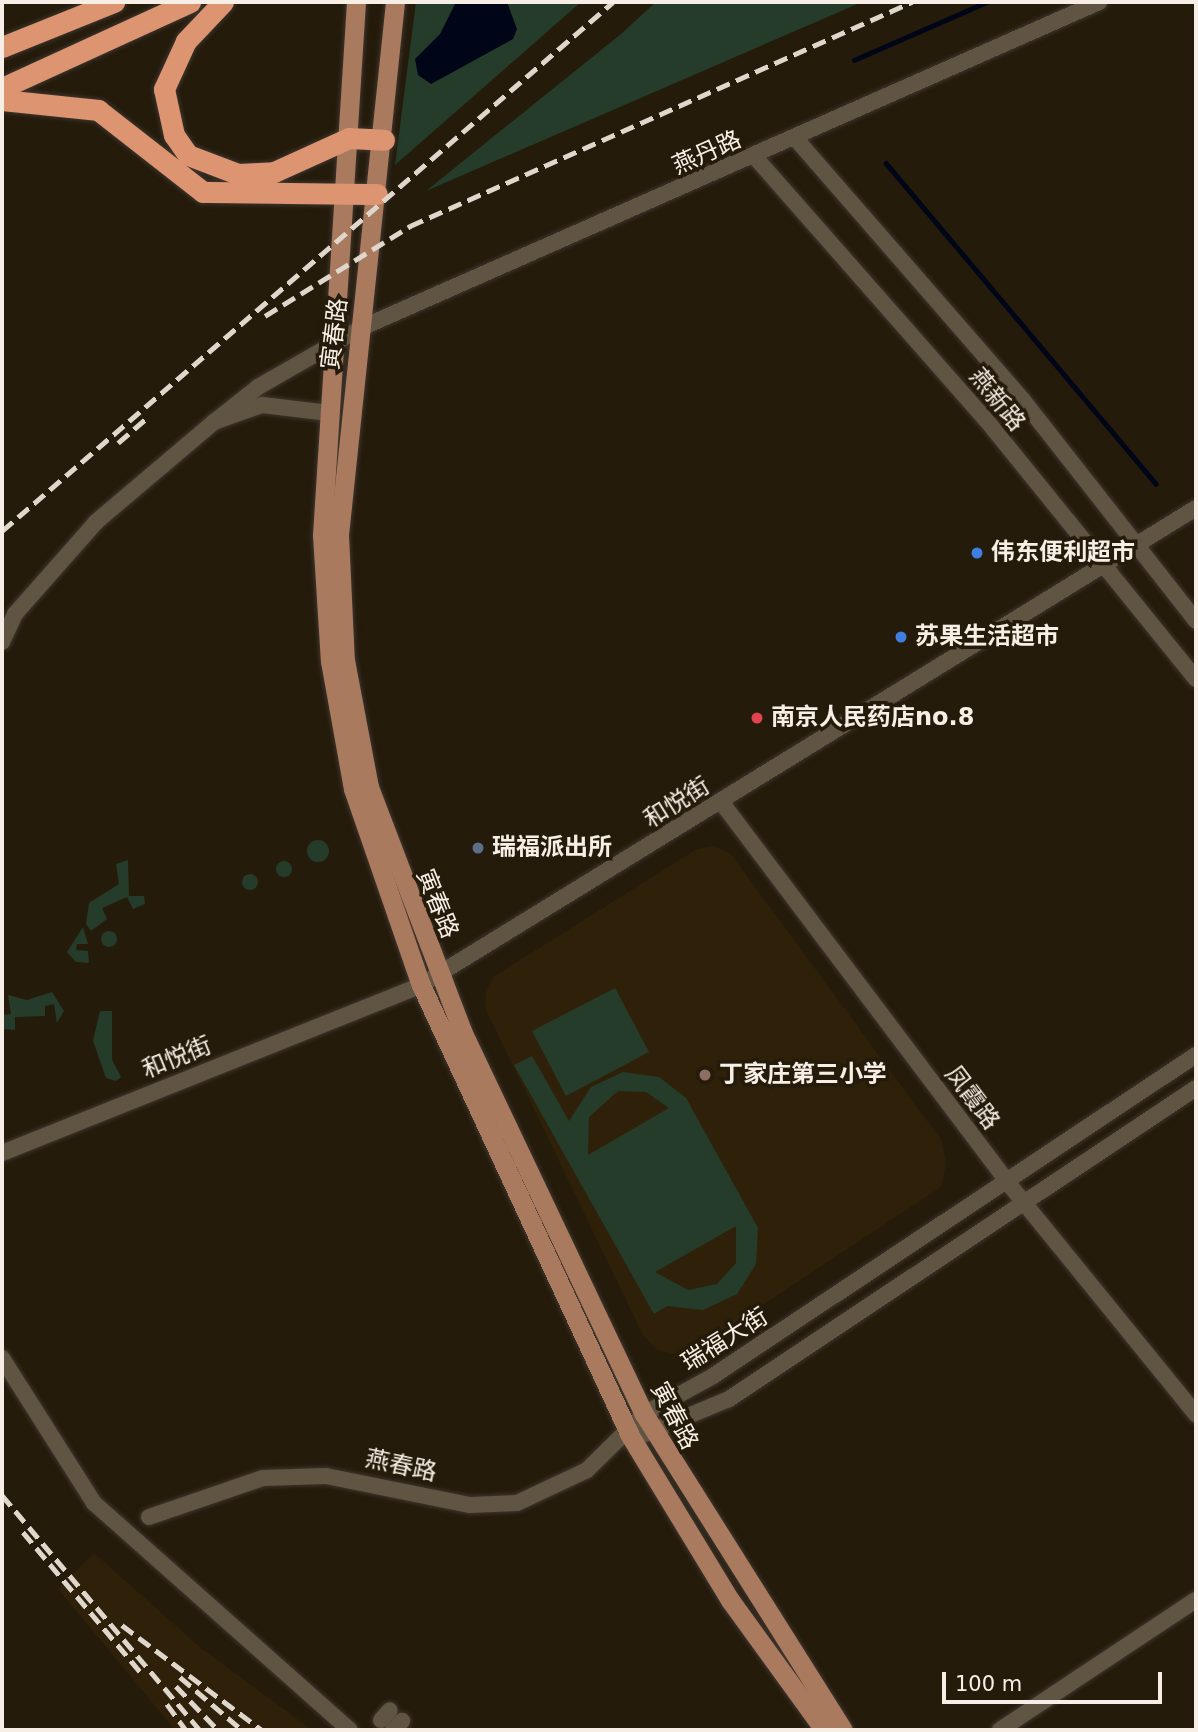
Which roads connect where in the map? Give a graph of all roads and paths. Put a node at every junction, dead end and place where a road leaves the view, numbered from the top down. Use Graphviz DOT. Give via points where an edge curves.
graph roads {
  1 [pos="76,2"];
  2 [pos="114,2"];
  3 [pos="190,2"];
  4 [pos="223,2"];
  5 [pos="356,2"];
  6 [pos="396,2"];
  7 [pos="1099,2"];
  8 [pos="9,44"];
  9 [pos="2,88"];
  10 [pos="2,100"];
  11 [pos="349,138"];
  12 [pos="796,139"];
  13 [pos="384,140"];
  14 [pos="755,157"];
  15 [pos="345,192"];
  16 [pos="377,194"];
  17 [pos="360,328"];
  18 [pos="332,343"];
  19 [pos="328,413"];
  20 [pos="214,422"];
  21 [pos="1196,508"];
  22 [pos="1135,546"];
  23 [pos="1101,566"];
  24 [pos="1196,621"];
  25 [pos="2,642"];
  26 [pos="1196,679"];
  27 [pos="722,803"];
  28 [pos="440,975"];
  29 [pos="421,985"];
  30 [pos="1196,1055"];
  31 [pos="1196,1088"];
  32 [pos="2,1153"];
  33 [pos="1008,1184"];
  34 [pos="1024,1203"];
  35 [pos="2,1359"];
  36 [pos="644,1414"];
  37 [pos="1196,1414"];
  38 [pos="629,1434"];
  39 [pos="655,1434"];
  40 [pos="149,1517"];
  41 [pos="1196,1600"];
  42 [pos="350,1730"];
  43 [pos="824,1730"];
  44 [pos="843,1730"];
  45 [pos="1000,1730"];
  1 -- 8 [label="highway"];
  2 -- 8 [label="highway"];
  3 -- 9 [label="highway"];
  4 -- 11 [label="highway" via="187,41 164,89 174,135 188,155 238,174 274,172"];
  5 -- 11 [label="main road, 寅春路"];
  6 -- 13 [label="main road, 寅春路"];
  7 -- 12 [label="street, 燕丹路"];
  10 -- 15 [label="highway" via="98,110 203,192 293,198"];
  11 -- 13 [label="highway"];
  11 -- 15 [label="main road, 寅春路"];
  12 -- 14 [label="street, 燕丹路"];
  12 -- 22 [label="street, 燕新路" via="1022,398"];
  13 -- 16 [label="main road, 寅春路"];
  14 -- 17 [label="street, 燕丹路"];
  14 -- 23 [label="street, 燕新路" via="978,411"];
  15 -- 16 [label="highway"];
  15 -- 18 [label="main road, 寅春路"];
  16 -- 17 [label="main road, 寅春路"];
  17 -- 18 [label="street, 燕丹路"];
  17 -- 28 [label="main road, 寅春路" via="339,535 345,660 369,787"];
  18 -- 19 [label="main road, 寅春路"];
  18 -- 20 [label="street, 燕丹路" via="258,387"];
  19 -- 20 [label="street" via="262,405"];
  19 -- 29 [label="main road, 寅春路" via="324,600 338,722 379,878"];
  20 -- 25 [label="street, 燕丹路" via="96,522 15,614"];
  21 -- 22 [label="street, 和悦街"];
  22 -- 23 [label="street, 和悦街"];
  22 -- 24 [label="street, 燕新路"];
  23 -- 26 [label="street, 燕新路"];
  23 -- 27 [label="street, 和悦街"];
  27 -- 28 [label="street, 和悦街"];
  27 -- 33 [label="street, 凤霞路"];
  28 -- 29 [label="street, 和悦街"];
  28 -- 36 [label="main road, 寅春路"];
  29 -- 32 [label="street, 和悦街"];
  29 -- 38 [label="main road, 寅春路"];
  30 -- 33 [label="street, 瑞福大街"];
  31 -- 34 [label="street, 瑞福大街"];
  33 -- 34 [label="street, 凤霞路"];
  33 -- 36 [label="street, 瑞福大街"];
  34 -- 37 [label="street, 凤霞路"];
  34 -- 39 [label="street, 瑞福大街" via="729,1399"];
  35 -- 42 [label="street" via="94,1503"];
  36 -- 38 [label="street, 瑞福大街"];
  36 -- 39 [label="main road, 寅春路"];
  38 -- 39 [label="street, 瑞福大街"];
  38 -- 40 [label="street, 燕春路" via="587,1470 517,1503 470,1505 326,1476 263,1478"];
  38 -- 43 [label="main road, 寅春路" via="730,1600"];
  39 -- 44 [label="main road, 寅春路"];
  41 -- 45 [label="street"];
}
